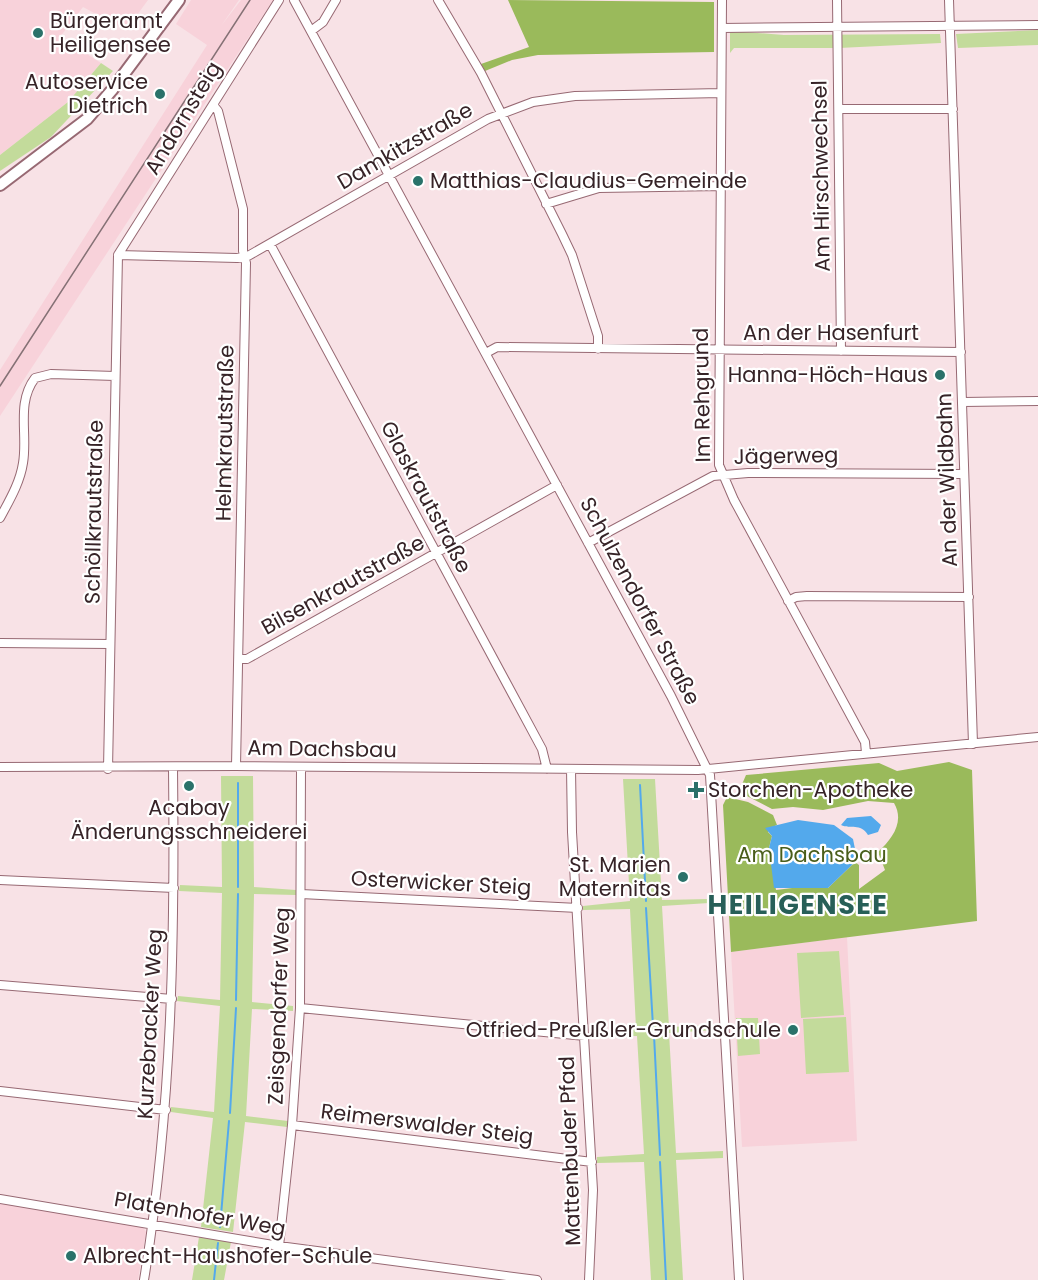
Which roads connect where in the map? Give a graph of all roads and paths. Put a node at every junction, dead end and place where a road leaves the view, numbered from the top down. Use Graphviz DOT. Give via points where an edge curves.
graph roads {
  1 [pos="179,0"];
  2 [pos="279,0"];
  3 [pos="294,0"];
  4 [pos="336,0"];
  5 [pos="438,0"];
  6 [pos="722,0"];
  7 [pos="837,0"];
  8 [pos="950,0"];
  9 [pos="1038,25"];
  10 [pos="722,28"];
  11 [pos="837,28"];
  12 [pos="951,28"];
  13 [pos="311,31"];
  14 [pos="721,93"];
  15 [pos="214,106"];
  16 [pos="839,109"];
  17 [pos="953,110"];
  18 [pos="501,114"];
  19 [pos="389,176"];
  20 [pos="0,184"];
  21 [pos="721,186"];
  22 [pos="546,204"];
  23 [pos="270,244"];
  24 [pos="118,255"];
  25 [pos="244,257"];
  26 [pos="598,349"];
  27 [pos="719,350"];
  28 [pos="841,351"];
  29 [pos="486,352"];
  30 [pos="961,352"];
  31 [pos="115,376"];
  32 [pos="1038,401"];
  33 [pos="963,402"];
  34 [pos="964,474"];
  35 [pos="723,475"];
  36 [pos="557,485"];
  37 [pos="0,518"];
  38 [pos="588,543"];
  39 [pos="436,553"];
  40 [pos="969,597"];
  41 [pos="788,601"];
  42 [pos="0,643"];
  43 [pos="110,644"];
  44 [pos="239,659"];
  45 [pos="1038,737"];
  46 [pos="973,744"];
  47 [pos="866,753"];
  48 [pos="236,766"];
  49 [pos="0,767"];
  50 [pos="173,768"];
  51 [pos="301,768"];
  52 [pos="108,769"];
  53 [pos="547,769"];
  54 [pos="571,769"];
  55 [pos="708,770"];
  56 [pos="0,880"];
  57 [pos="174,888"];
  58 [pos="301,894"];
  59 [pos="578,908"];
  60 [pos="0,985"];
  61 [pos="172,999"];
  62 [pos="300,1008"];
  63 [pos="585,1036"];
  64 [pos="0,1091"];
  65 [pos="166,1110"];
  66 [pos="292,1125"];
  67 [pos="592,1162"];
  68 [pos="0,1199"];
  69 [pos="153,1224"];
  70 [pos="279,1246"];
  71 [pos="144,1280"];
  72 [pos="537,1280"];
  73 [pos="589,1280"];
  74 [pos="739,1280"];
  1 -- 20 [label="main road" via="87,119"];
  2 -- 15 [label="street, Andornsteig" via="227,79"];
  3 -- 13 [label="street, Schulzendorfer Straße"];
  4 -- 13 [label="street" via="323,22"];
  5 -- 18 [label="street"];
  6 -- 10 [label="street, Im Rehgrund"];
  7 -- 11 [label="street, Am Hirschwechsel"];
  8 -- 12 [label="street, An der Wildbahn"];
  9 -- 12 [label="street"];
  10 -- 11 [label="street"];
  10 -- 14 [label="street, Im Rehgrund"];
  11 -- 12 [label="street"];
  11 -- 16 [label="street, Am Hirschwechsel"];
  12 -- 17 [label="street, An der Wildbahn"];
  13 -- 19 [label="street, Schulzendorfer Straße"];
  14 -- 18 [label="street, Damkitzstraße" via="575,96 533,102"];
  14 -- 21 [label="street, Im Rehgrund"];
  15 -- 24 [label="street, Andornsteig"];
  15 -- 25 [label="street, Helmkrautstraße" via="243,209"];
  16 -- 17 [label="street"];
  16 -- 28 [label="street, Am Hirschwechsel"];
  17 -- 30 [label="street, An der Wildbahn"];
  18 -- 19 [label="street, Damkitzstraße"];
  18 -- 22 [label="street"];
  19 -- 23 [label="street, Damkitzstraße"];
  19 -- 29 [label="street, Schulzendorfer Straße"];
  21 -- 22 [label="street" via="599,188"];
  21 -- 27 [label="street, Im Rehgrund"];
  22 -- 26 [label="street" via="572,255 598,336"];
  23 -- 25 [label="street, Damkitzstraße"];
  23 -- 39 [label="street, Glaskrautstraße"];
  24 -- 25 [label="street, Damkitzstraße"];
  24 -- 31 [label="street, Schöllkrautstraße"];
  25 -- 44 [label="street, Helmkrautstraße"];
  26 -- 27 [label="street, An der Hasenfurt"];
  26 -- 29 [label="street, An der Hasenfurt" via="497,347"];
  27 -- 28 [label="street, An der Hasenfurt"];
  27 -- 35 [label="street, Im Rehgrund" via="719,465"];
  28 -- 30 [label="street, An der Hasenfurt"];
  29 -- 36 [label="street, Schulzendorfer Straße"];
  30 -- 33 [label="street, An der Wildbahn"];
  31 -- 37 [label="street" via="51,374 35,378 24,396 24,462 20,479"];
  31 -- 43 [label="street, Schöllkrautstraße"];
  32 -- 33 [label="street"];
  33 -- 34 [label="street, An der Wildbahn"];
  34 -- 35 [label="street, Jägerweg"];
  34 -- 40 [label="street, An der Wildbahn"];
  35 -- 38 [label="street, Jägerweg" via="713,476"];
  35 -- 41 [label="street, Im Rehgrund"];
  36 -- 38 [label="street, Schulzendorfer Straße"];
  36 -- 39 [label="street, Bilsenkrautstraße"];
  38 -- 55 [label="street, Schulzendorfer Straße"];
  39 -- 44 [label="street, Bilsenkrautstraße" via="248,659"];
  39 -- 53 [label="street, Glaskrautstraße" via="542,749"];
  40 -- 41 [label="street" via="807,596"];
  40 -- 46 [label="street, An der Wildbahn"];
  41 -- 47 [label="street, Im Rehgrund" via="865,742"];
  42 -- 43 [label="street"];
  43 -- 52 [label="street, Schöllkrautstraße"];
  44 -- 48 [label="street, Helmkrautstraße"];
  45 -- 46 [label="street, Am Dachsbau"];
  46 -- 47 [label="street, Am Dachsbau"];
  47 -- 55 [label="street, Am Dachsbau"];
  48 -- 50 [label="street, Am Dachsbau"];
  48 -- 51 [label="street, Am Dachsbau"];
  49 -- 52 [label="street, Am Dachsbau"];
  50 -- 52 [label="street, Am Dachsbau"];
  50 -- 57 [label="street, Kurzebracker Weg"];
  51 -- 53 [label="street, Am Dachsbau"];
  51 -- 58 [label="street, Zeisgendorfer Weg"];
  53 -- 54 [label="street, Am Dachsbau"];
  54 -- 55 [label="street, Am Dachsbau"];
  54 -- 59 [label="street, Mattenbuder Pfad"];
  55 -- 74 [label="street, Schulzendorfer Straße"];
  56 -- 57 [label="street"];
  57 -- 61 [label="street, Kurzebracker Weg"];
  58 -- 59 [label="street, Osterwicker Steig"];
  58 -- 62 [label="street, Zeisgendorfer Weg"];
  59 -- 63 [label="street, Mattenbuder Pfad"];
  60 -- 61 [label="street"];
  61 -- 65 [label="street, Kurzebracker Weg"];
  62 -- 63 [label="street"];
  62 -- 66 [label="street, Zeisgendorfer Weg"];
  63 -- 67 [label="street, Mattenbuder Pfad"];
  64 -- 65 [label="street"];
  65 -- 69 [label="street, Kurzebracker Weg"];
  66 -- 67 [label="street, Reimerswalder Steig"];
  66 -- 70 [label="street, Zeisgendorfer Weg"];
  67 -- 73 [label="street, Mattenbuder Pfad"];
  68 -- 69 [label="street, Platenhofer Weg"];
  69 -- 70 [label="street, Platenhofer Weg"];
  69 -- 71 [label="street, Kurzebracker Weg"];
  70 -- 72 [label="street, Platenhofer Weg"];
}
